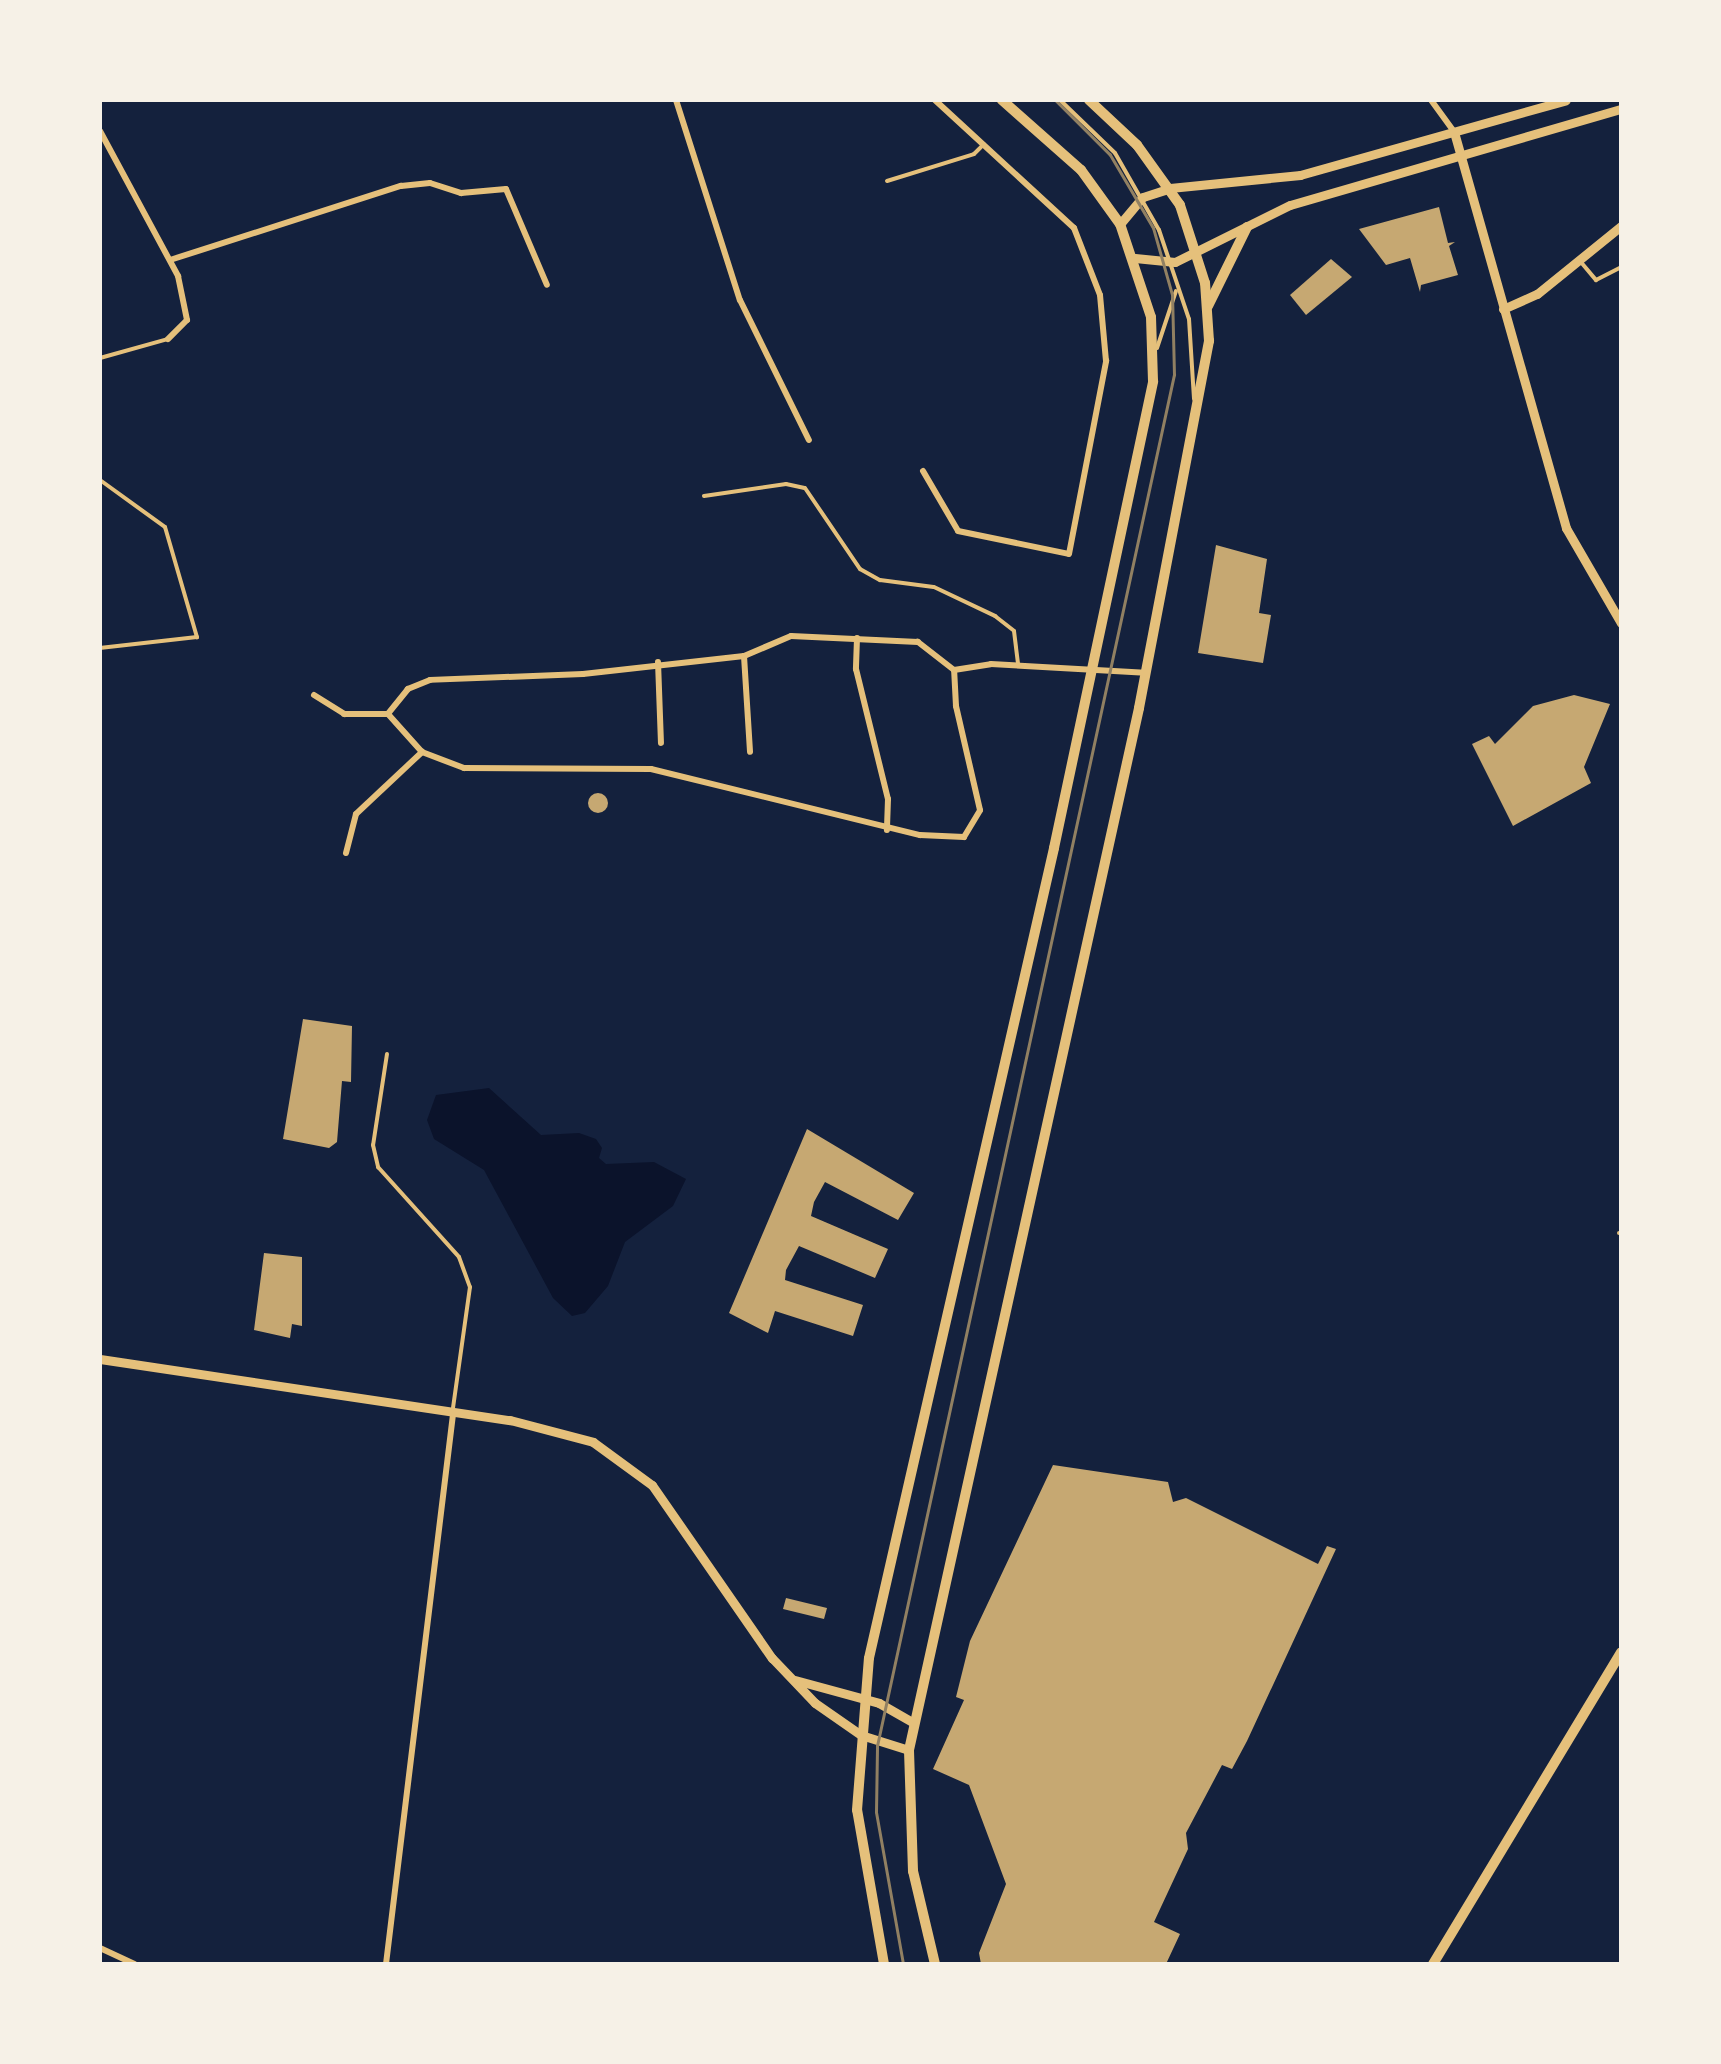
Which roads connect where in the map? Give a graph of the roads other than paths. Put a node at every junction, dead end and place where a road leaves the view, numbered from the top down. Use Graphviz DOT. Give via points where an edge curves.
graph roads {
  1 [pos="676,100"];
  2 [pos="935,100"];
  3 [pos="1002,100"];
  4 [pos="1060,100"];
  5 [pos="1088,100"];
  6 [pos="1431,100"];
  7 [pos="1566,100"];
  8 [pos="1621,109"];
  9 [pos="100,132"];
  10 [pos="1454,132"];
  11 [pos="984,144"];
  12 [pos="1461,155"];
  13 [pos="887,180"];
  14 [pos="1170,188"];
  15 [pos="1143,197"];
  16 [pos="1120,224"];
  17 [pos="1621,226"];
  18 [pos="1247,227"];
  19 [pos="1198,254"];
  20 [pos="1135,258"];
  21 [pos="170,260"];
  22 [pos="1579,260"];
  23 [pos="1170,263"];
  24 [pos="1621,266"];
  25 [pos="547,285"];
  26 [pos="1176,291"];
  27 [pos="1208,306"];
  28 [pos="1504,308"];
  29 [pos="168,339"];
  30 [pos="1154,354"];
  31 [pos="100,358"];
  32 [pos="1196,414"];
  33 [pos="810,440"];
  34 [pos="923,471"];
  35 [pos="100,480"];
  36 [pos="704,496"];
  37 [pos="1619,616"];
  38 [pos="857,638"];
  39 [pos="100,648"];
  40 [pos="744,656"];
  41 [pos="658,662"];
  42 [pos="1018,665"];
  43 [pos="1094,669"];
  44 [pos="954,670"];
  45 [pos="1146,673"];
  46 [pos="314,695"];
  47 [pos="388,714"];
  48 [pos="661,744"];
  49 [pos="422,752"];
  50 [pos="750,752"];
  51 [pos="886,830"];
  52 [pos="346,853"];
  53 [pos="388,1054"];
  54 [pos="100,1359"];
  55 [pos="452,1414"];
  56 [pos="1621,1652"];
  57 [pos="792,1679"];
  58 [pos="864,1698"];
  59 [pos="914,1723"];
  60 [pos="860,1735"];
  61 [pos="908,1750"];
  62 [pos="100,1948"];
  63 [pos="134,1964"];
  64 [pos="386,1964"];
  65 [pos="884,1964"];
  66 [pos="935,1964"];
  67 [pos="1433,1964"];
  1 -- 33 [label="street" via="740,300"];
  2 -- 11 [label="street"];
  3 -- 16 [label="main road" via="1081,170"];
  4 -- 15 [label="lane" via="1115,154"];
  5 -- 14 [label="main road" via="1137,145"];
  6 -- 10 [label="street"];
  7 -- 10 [label="street"];
  8 -- 12 [label="street"];
  9 -- 21 [label="street"];
  10 -- 12 [label="street"];
  10 -- 14 [label="street" via="1300,175"];
  11 -- 13 [label="lane" via="974,154"];
  11 -- 34 [label="street" via="1074,228 1100,295 1104,390 1069,554 958,531"];
  12 -- 18 [label="street" via="1290,205"];
  12 -- 28 [label="street"];
  14 -- 15 [label="street"];
  14 -- 19 [label="main road"];
  15 -- 16 [label="street"];
  15 -- 23 [label="lane"];
  16 -- 20 [label="main road"];
  17 -- 22 [label="street"];
  18 -- 19 [label="street"];
  18 -- 27 [label="main road"];
  19 -- 23 [label="street"];
  19 -- 27 [label="main road"];
  20 -- 23 [label="street"];
  20 -- 30 [label="main road"];
  21 -- 25 [label="street" via="368,195 430,182 461,193 506,189"];
  21 -- 29 [label="street" via="186,320"];
  22 -- 24 [label="lane" via="1596,280"];
  22 -- 28 [label="street" via="1538,294"];
  23 -- 26 [label="lane"];
  26 -- 30 [label="lane"];
  26 -- 32 [label="lane" via="1192,332"];
  27 -- 32 [label="main road"];
  28 -- 37 [label="street" via="1566,528"];
  29 -- 31 [label="lane"];
  30 -- 43 [label="main road" via="1144,443"];
  32 -- 45 [label="main road"];
  35 -- 39 [label="lane" via="165,526 196,637"];
  36 -- 42 [label="lane" via="786,484 804,488 860,568 880,580 934,587 995,616 1014,630"];
  38 -- 40 [label="street" via="791,636"];
  38 -- 44 [label="street" via="926,644"];
  38 -- 51 [label="street" via="856,669 888,800"];
  40 -- 41 [label="street"];
  40 -- 50 [label="street"];
  41 -- 47 [label="street" via="583,674 430,680 408,689"];
  41 -- 48 [label="street"];
  42 -- 43 [label="street"];
  42 -- 44 [label="street"];
  43 -- 45 [label="street"];
  43 -- 58 [label="main road"];
  44 -- 51 [label="street" via="978,818 964,836"];
  45 -- 59 [label="main road"];
  46 -- 47 [label="street" via="344,714"];
  47 -- 49 [label="street"];
  49 -- 51 [label="street" via="464,768 651,769"];
  49 -- 52 [label="street" via="356,814"];
  53 -- 55 [label="lane" via="373,1144 378,1167 459,1257 470,1287"];
  54 -- 55 [label="street"];
  55 -- 57 [label="street" via="568,1432 632,1467"];
  55 -- 64 [label="street"];
  56 -- 67 [label="main road"];
  57 -- 58 [label="street"];
  57 -- 60 [label="street"];
  58 -- 59 [label="street"];
  58 -- 60 [label="main road"];
  59 -- 61 [label="main road"];
  60 -- 61 [label="street"];
  60 -- 65 [label="main road" via="860,1846"];
  61 -- 66 [label="main road" via="913,1871"];
  62 -- 63 [label="street"];
}
